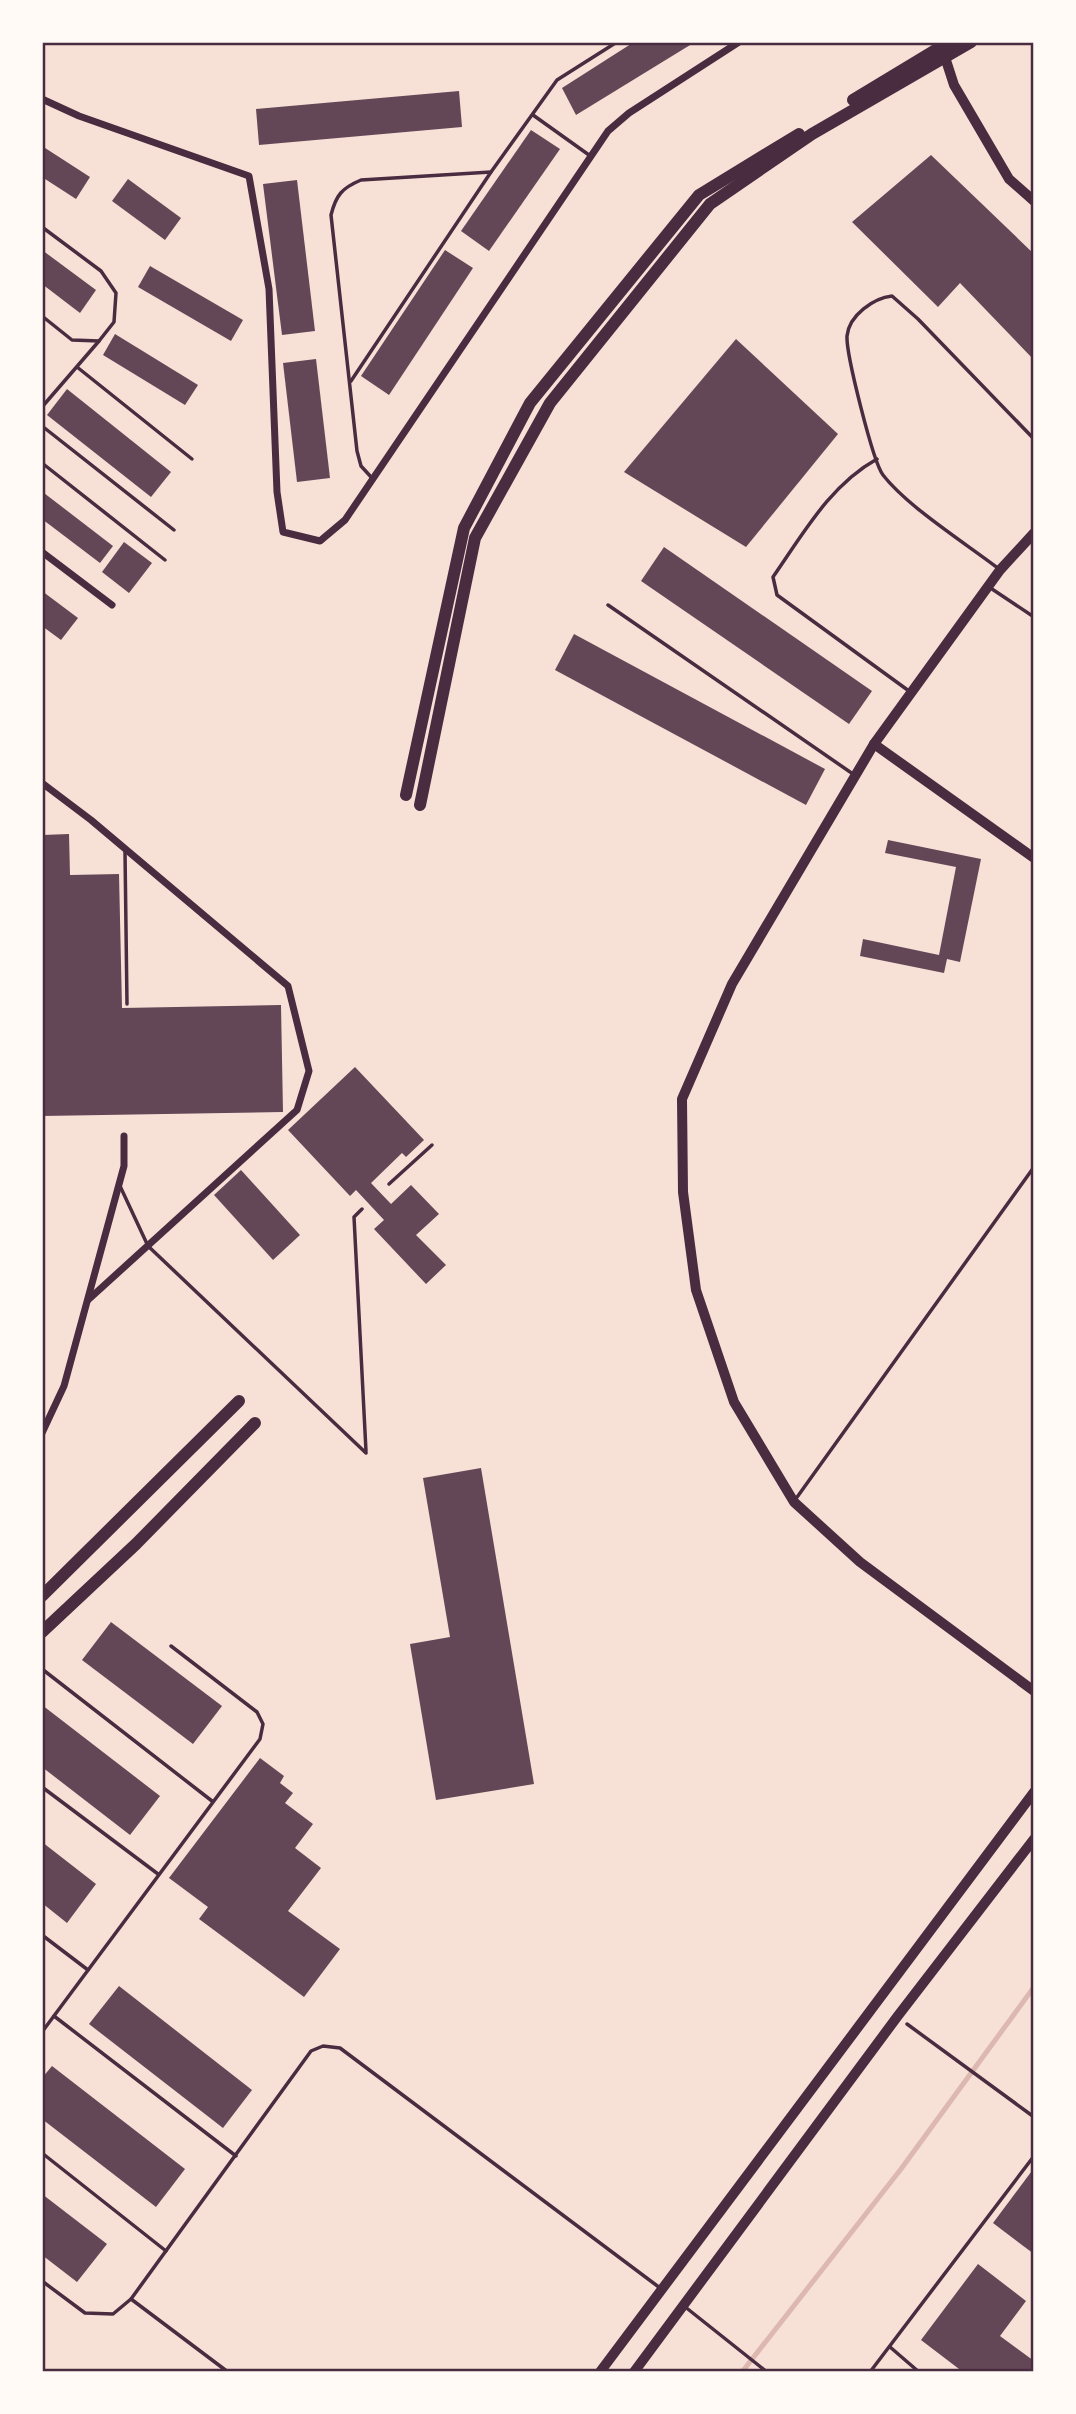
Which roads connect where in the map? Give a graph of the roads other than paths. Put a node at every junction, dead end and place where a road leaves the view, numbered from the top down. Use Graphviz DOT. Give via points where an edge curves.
graph roads {
  1 [pos="617,42"];
  2 [pos="739,42"];
  3 [pos="971,42"];
  4 [pos="1030,42"];
  5 [pos="1034,45"];
  6 [pos="944,46"];
  7 [pos="42,99"];
  8 [pos="533,115"];
  9 [pos="589,155"];
  10 [pos="491,172"];
  11 [pos="1034,201"];
  12 [pos="42,227"];
  13 [pos="42,316"];
  14 [pos="99,341"];
  15 [pos="77,367"];
  16 [pos="349,383"];
  17 [pos="42,407"];
  18 [pos="42,426"];
  19 [pos="1034,439"];
  20 [pos="192,459"];
  21 [pos="877,459"];
  22 [pos="42,463"];
  23 [pos="373,478"];
  24 [pos="174,530"];
  25 [pos="1034,533"];
  26 [pos="42,552"];
  27 [pos="164,560"];
  28 [pos="1000,570"];
  29 [pos="989,586"];
  30 [pos="113,605"];
  31 [pos="608,605"];
  32 [pos="1034,617"];
  33 [pos="911,692"];
  34 [pos="874,744"];
  35 [pos="855,775"];
  36 [pos="42,783"];
  37 [pos="406,794"];
  38 [pos="420,804"];
  39 [pos="125,849"];
  40 [pos="1034,858"];
  41 [pos="127,1004"];
  42 [pos="124,1136"];
  43 [pos="432,1145"];
  44 [pos="1034,1167"];
  45 [pos="120,1184"];
  46 [pos="389,1184"];
  47 [pos="362,1209"];
  48 [pos="148,1246"];
  49 [pos="88,1300"];
  50 [pos="239,1401"];
  51 [pos="255,1423"];
  52 [pos="42,1433"];
  53 [pos="794,1502"];
  54 [pos="42,1596"];
  55 [pos="42,1632"];
  56 [pos="171,1646"];
  57 [pos="42,1670"];
  58 [pos="1034,1691"];
  59 [pos="42,1787"];
  60 [pos="1034,1792"];
  61 [pos="212,1801"];
  62 [pos="1034,1839"];
  63 [pos="158,1875"];
  64 [pos="42,1935"];
  65 [pos="88,1970"];
  66 [pos="54,2016"];
  67 [pos="42,2032"];
  68 [pos="42,2153"];
  69 [pos="236,2156"];
  70 [pos="1034,2156"];
  71 [pos="166,2251"];
  72 [pos="42,2281"];
  73 [pos="661,2289"];
  74 [pos="131,2299"];
  75 [pos="684,2306"];
  76 [pos="890,2347"];
  77 [pos="766,2371"];
  78 [pos="229,2372"];
  79 [pos="600,2372"];
  80 [pos="634,2372"];
  81 [pos="870,2372"];
  82 [pos="919,2372"];
  1 -- 8 [label="lane" via="557,80"];
  2 -- 9 [label="street" via="629,113"];
  3 -- 6 [label="main road"];
  4 -- 5 [label="lane"];
  6 -- 11 [label="street" via="954,85 1009,178"];
  6 -- 37 [label="main road" via="699,195 530,403 464,528"];
  6 -- 38 [label="main road" via="710,204 550,403 475,538"];
  7 -- 23 [label="street" via="249,176 270,289 277,492 283,533 320,541 345,520"];
  8 -- 9 [label="lane"];
  8 -- 10 [label="lane"];
  9 -- 23 [label="street"];
  10 -- 16 [label="lane"];
  10 -- 16 [label="lane" via="361,180 344,187 335,199 331,215"];
  12 -- 14 [label="lane" via="101,271 116,293 114,322"];
  13 -- 14 [label="lane" via="72,340"];
  14 -- 15 [label="lane"];
  15 -- 17 [label="lane"];
  15 -- 20 [label="lane"];
  16 -- 23 [label="lane" via="357,451 361,466"];
  18 -- 24 [label="lane"];
  19 -- 21 [label="lane" via="892,296 878,298 858,314 847,334"];
  21 -- 28 [label="lane" via="882,474 916,505"];
  21 -- 33 [label="lane" via="858,470 820,509 773,577 777,595"];
  22 -- 27 [label="lane"];
  25 -- 28 [label="street"];
  26 -- 30 [label="street"];
  28 -- 29 [label="street"];
  29 -- 32 [label="lane"];
  29 -- 33 [label="street"];
  31 -- 35 [label="lane"];
  33 -- 34 [label="street"];
  34 -- 35 [label="street"];
  34 -- 40 [label="street"];
  35 -- 53 [label="street" via="732,984 682,1099 683,1192 696,1290 734,1402"];
  36 -- 39 [label="street"];
  39 -- 41 [label="lane"];
  39 -- 48 [label="street" via="288,986 309,1071 297,1110"];
  42 -- 45 [label="street"];
  43 -- 46 [label="lane"];
  44 -- 53 [label="lane"];
  45 -- 48 [label="lane"];
  45 -- 49 [label="street"];
  47 -- 48 [label="lane" via="354,1217 366,1453"];
  48 -- 49 [label="street"];
  49 -- 52 [label="street" via="64,1386"];
  50 -- 54 [label="main road"];
  51 -- 55 [label="main road"];
  53 -- 58 [label="street" via="860,1562"];
  56 -- 61 [label="lane" via="257,1712 263,1724 260,1739"];
  57 -- 61 [label="lane"];
  59 -- 63 [label="lane"];
  60 -- 73 [label="main road"];
  61 -- 63 [label="lane"];
  62 -- 75 [label="main road"];
  63 -- 65 [label="lane"];
  64 -- 65 [label="lane"];
  65 -- 66 [label="lane"];
  66 -- 67 [label="lane"];
  66 -- 69 [label="lane"];
  68 -- 71 [label="lane"];
  69 -- 71 [label="lane"];
  69 -- 73 [label="lane" via="311,2051 323,2046 340,2048"];
  70 -- 76 [label="lane"];
  71 -- 74 [label="lane"];
  72 -- 74 [label="lane" via="85,2313 114,2314"];
  73 -- 79 [label="main road"];
  74 -- 78 [label="lane"];
  75 -- 77 [label="lane"];
  75 -- 80 [label="main road"];
  76 -- 81 [label="lane"];
  76 -- 82 [label="lane"];
}
